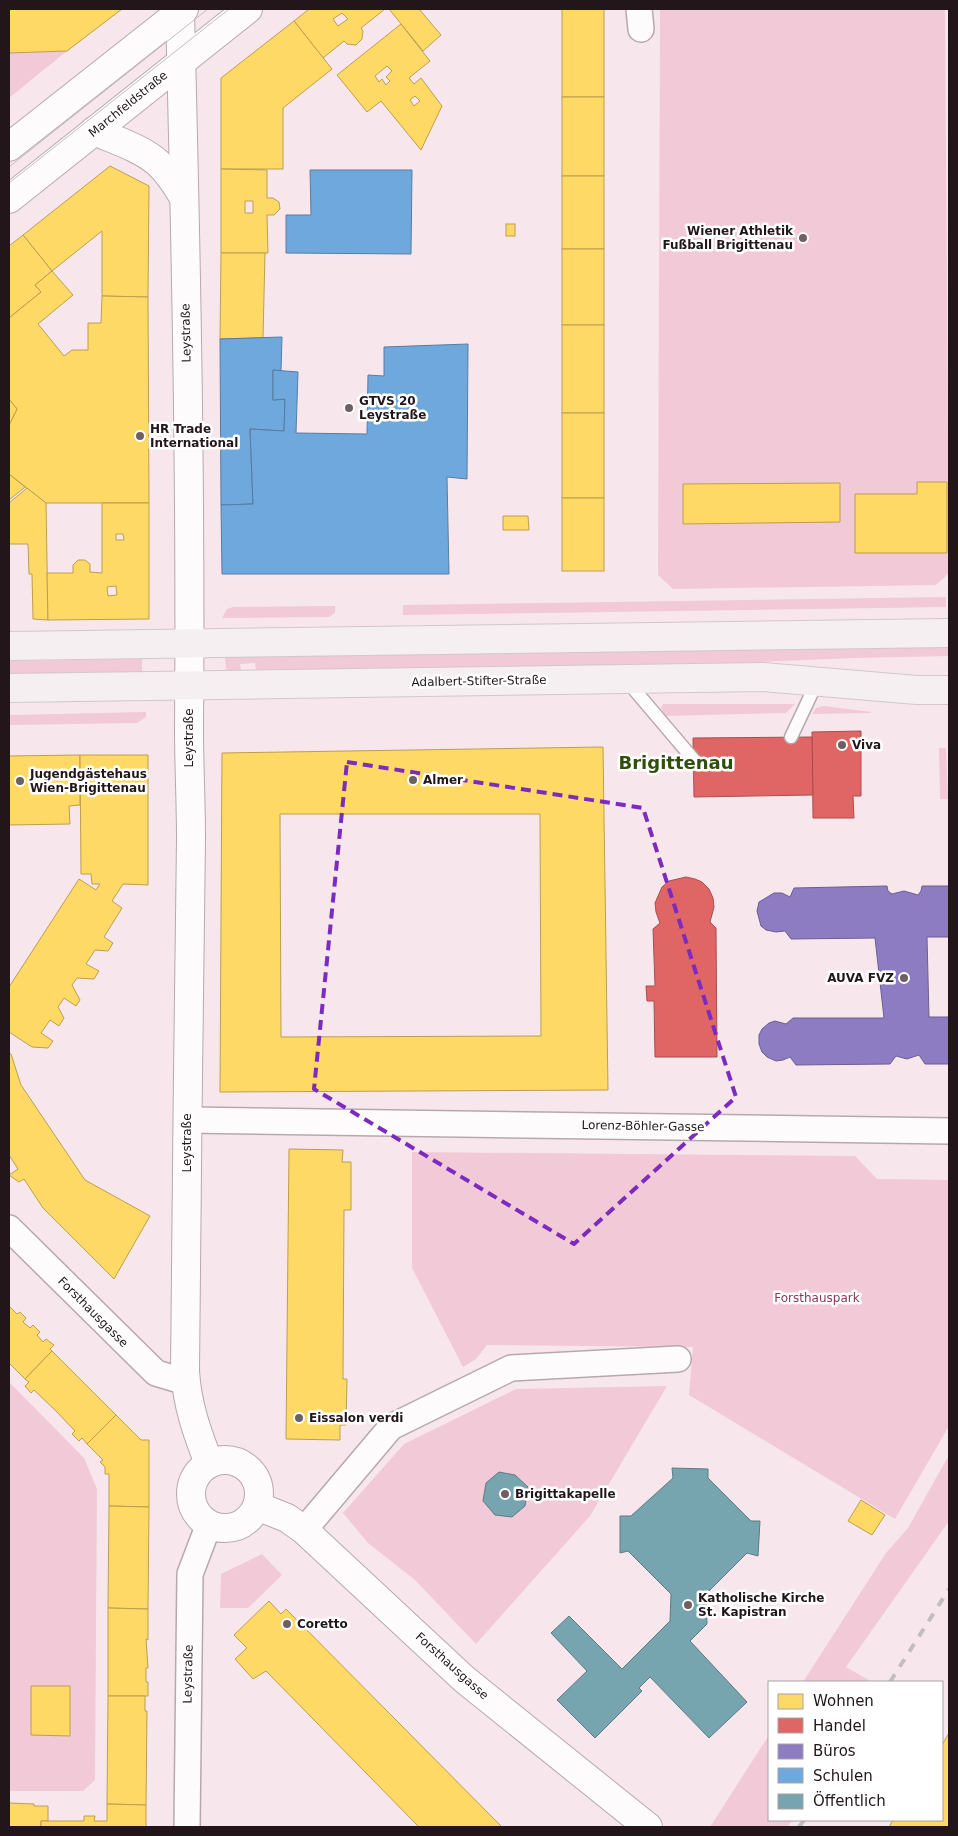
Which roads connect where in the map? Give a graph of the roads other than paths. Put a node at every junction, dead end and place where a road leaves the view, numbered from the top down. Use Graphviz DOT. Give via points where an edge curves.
graph roads {
  1 [pos="248,9"];
  2 [pos="181,10"];
  3 [pos="181,61"];
  4 [pos="94,131"];
  5 [pos="9,147"];
  6 [pos="9,198"];
  7 [pos="184,198"];
  8 [pos="949,633"];
  9 [pos="189,644"];
  10 [pos="9,646"];
  11 [pos="626,679"];
  12 [pos="818,682"];
  13 [pos="190,685"];
  14 [pos="9,688"];
  15 [pos="949,690"];
  16 [pos="791,737"];
  17 [pos="694,760"];
  18 [pos="187,1120"];
  19 [pos="949,1130"];
  20 [pos="9,1228"];
  21 [pos="678,1359"];
  22 [pos="186,1382"];
  23 [pos="209,1463"];
  24 [pos="257,1506"];
  25 [pos="209,1524"];
  26 [pos="304,1530"];
  27 [pos="186,1827"];
  28 [pos="648,1827"];
  1 -- 3 [label="street, Marchfeldstraße"];
  2 -- 3 [label="street, Leystraße"];
  2 -- 5 [label="street"];
  3 -- 4 [label="street, Marchfeldstraße"];
  3 -- 7 [label="street, Leystraße"];
  4 -- 6 [label="street, Marchfeldstraße"];
  4 -- 7 [label="street" via="158,163"];
  7 -- 9 [label="street, Leystraße"];
  8 -- 9 [label="main road"];
  9 -- 10 [label="main road"];
  9 -- 13 [label="street, Leystraße"];
  11 -- 12 [label="main road, Adalbert-Stifter-Straße" via="763,677"];
  11 -- 13 [label="main road, Adalbert-Stifter-Straße"];
  11 -- 17 [label="lane"];
  12 -- 15 [label="main road, Adalbert-Stifter-Straße"];
  12 -- 16 [label="lane"];
  13 -- 14 [label="main road, Adalbert-Stifter-Straße"];
  13 -- 18 [label="street, Leystraße"];
  18 -- 19 [label="street, Lorenz-Böhler-Gasse"];
  18 -- 22 [label="street, Leystraße"];
  20 -- 22 [label="street, Forsthausgasse" via="156,1373"];
  21 -- 26 [label="street" via="511,1368 391,1426"];
  22 -- 23 [label="street, Leystraße" via="188,1403"];
  23 -- 24 [label="street" via="225,1460 248,1468 259,1489"];
  23 -- 25 [label="street" via="195,1477 190,1493 194,1510"];
  24 -- 25 [label="street" via="253,1514 238,1526 219,1528"];
  24 -- 26 [label="street, Forsthausgasse" via="287,1518"];
  25 -- 27 [label="street, Leystraße" via="190,1574"];
  26 -- 28 [label="street, Forsthausgasse" via="464,1679"];
}
